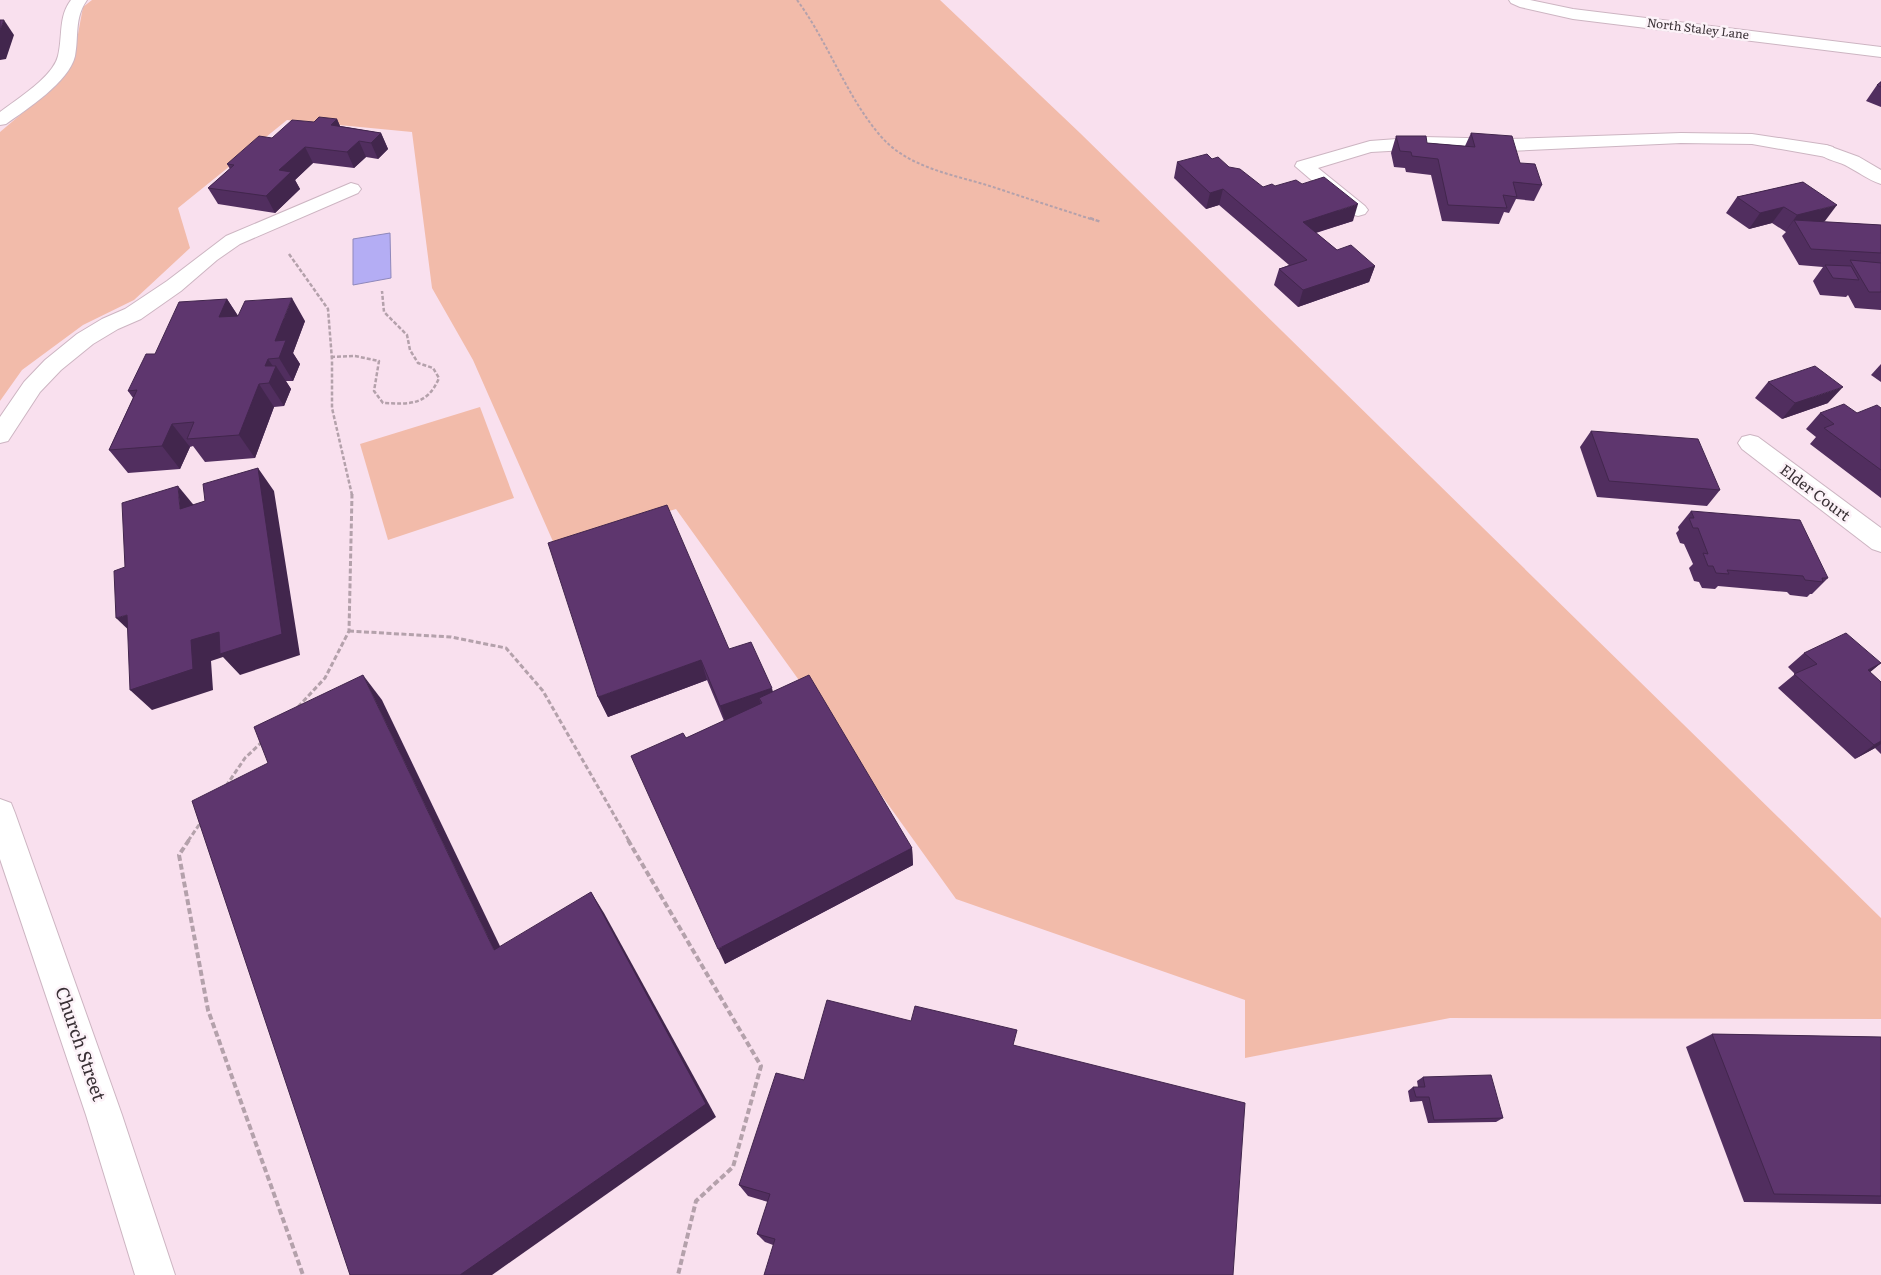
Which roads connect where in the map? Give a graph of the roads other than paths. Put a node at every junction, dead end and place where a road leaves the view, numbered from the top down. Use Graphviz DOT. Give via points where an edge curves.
graph roads {
  1 [pos="79,0"];
  2 [pos="1517,0"];
  3 [pos="1881,52"];
  4 [pos="0,120"];
  5 [pos="1881,178"];
  6 [pos="351,189"];
  7 [pos="1358,210"];
  8 [pos="0,435"];
  9 [pos="1750,443"];
  10 [pos="1881,542"];
  11 [pos="0,813"];
  12 [pos="155,1275"];
  1 -- 4 [label="street" via="74,5 70,20 64,62 44,85"];
  2 -- 3 [label="street, North Staley Lane" via="1573,14"];
  5 -- 7 [label="street" via="1826,151 1752,139 1370,146 1304,166"];
  6 -- 8 [label="street" via="233,240 133,314 85,339 32,387"];
  9 -- 10 [label="street, Elder Court"];
  11 -- 12 [label="street, Church Street" via="104,1115"];
}
